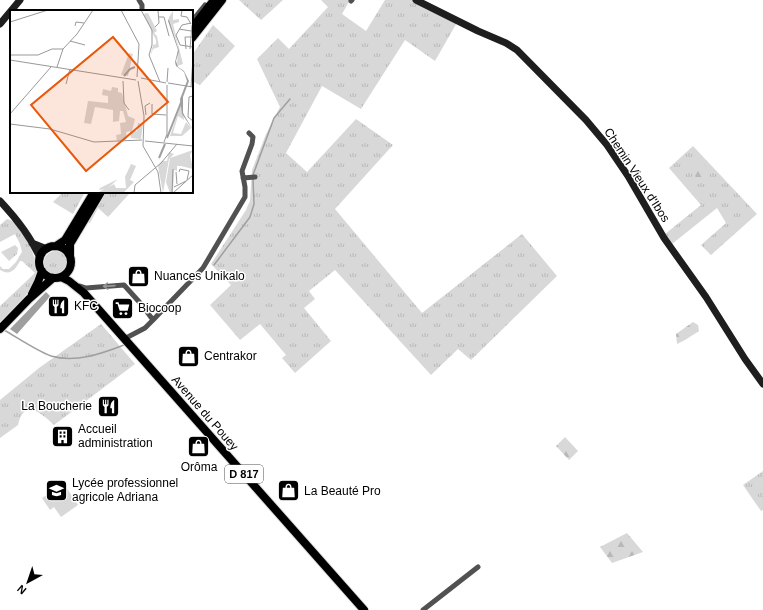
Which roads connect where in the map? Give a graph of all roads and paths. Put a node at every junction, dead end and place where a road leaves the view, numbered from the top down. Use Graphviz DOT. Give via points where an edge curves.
graph roads {
  1 [pos="20,0"];
  2 [pos="138,0"];
  3 [pos="210,0"];
  4 [pos="214,0"];
  5 [pos="222,0"];
  6 [pos="416,0"];
  7 [pos="12,10"];
  8 [pos="142,10"];
  9 [pos="10,12"];
  10 [pos="193,20"];
  11 [pos="0,24"];
  12 [pos="193,27"];
  13 [pos="193,37"];
  14 [pos="249,133"];
  15 [pos="253,177"];
  16 [pos="243,178"];
  17 [pos="93,193"];
  18 [pos="100,193"];
  19 [pos="0,201"];
  20 [pos="32,243"];
  21 [pos="56,246"];
  22 [pos="47,249"];
  23 [pos="70,255"];
  24 [pos="40,258"];
  25 [pos="70,268"];
  26 [pos="42,271"];
  27 [pos="57,277"];
  28 [pos="82,290"];
  29 [pos="29,299"];
  30 [pos="152,320"];
  31 [pos="0,329"];
  32 [pos="124,339"];
  33 [pos="745,359"];
  34 [pos="763,377"];
  35 [pos="763,384"];
  36 [pos="478,567"];
  37 [pos="364,610"];
  38 [pos="423,610"];
  1 -- 7 [label="street"];
  2 -- 8 [label="street"];
  3 -- 10 [label="street"];
  4 -- 12 [label="main road"];
  5 -- 13 [label="main road"];
  6 -- 33 [label="street, Chemin Vieux d'Ibos" via="517,50 586,120 607,145 664,238 706,297"];
  9 -- 11 [label="street"];
  14 -- 16 [label="street" via="253,137 242,171"];
  15 -- 16 [label="street"];
  16 -- 30 [label="street" via="245,197 203,268"];
  17 -- 21 [label="main road" via="65,240"];
  18 -- 23 [label="main road" via="70,244"];
  19 -- 20 [label="street"];
  20 -- 22 [label="street"];
  20 -- 24 [label="street"];
  21 -- 22 [label="main road"];
  21 -- 23 [label="main road"];
  22 -- 24 [label="main road"];
  23 -- 25 [label="main road"];
  24 -- 26 [label="main road"];
  25 -- 27 [label="main road" via="64,275"];
  25 -- 28 [label="main road, D 817" via="72,276"];
  26 -- 27 [label="main road"];
  26 -- 29 [label="main road"];
  27 -- 28 [label="main road, D 817"];
  27 -- 29 [label="main road"];
  30 -- 28 [label="street, one-way" via="124,285"];
  28 -- 32 [label="main road, D 817"];
  29 -- 31 [label="main road"];
  30 -- 32 [label="street" via="145,328"];
  32 -- 37 [label="main road, Avenue du Pouey / D 817"];
  33 -- 34 [label="street, Chemin Vieux d'Ibos"];
  33 -- 35 [label="street, Chemin Vieux d'Ibos"];
  36 -- 38 [label="street"];
}
